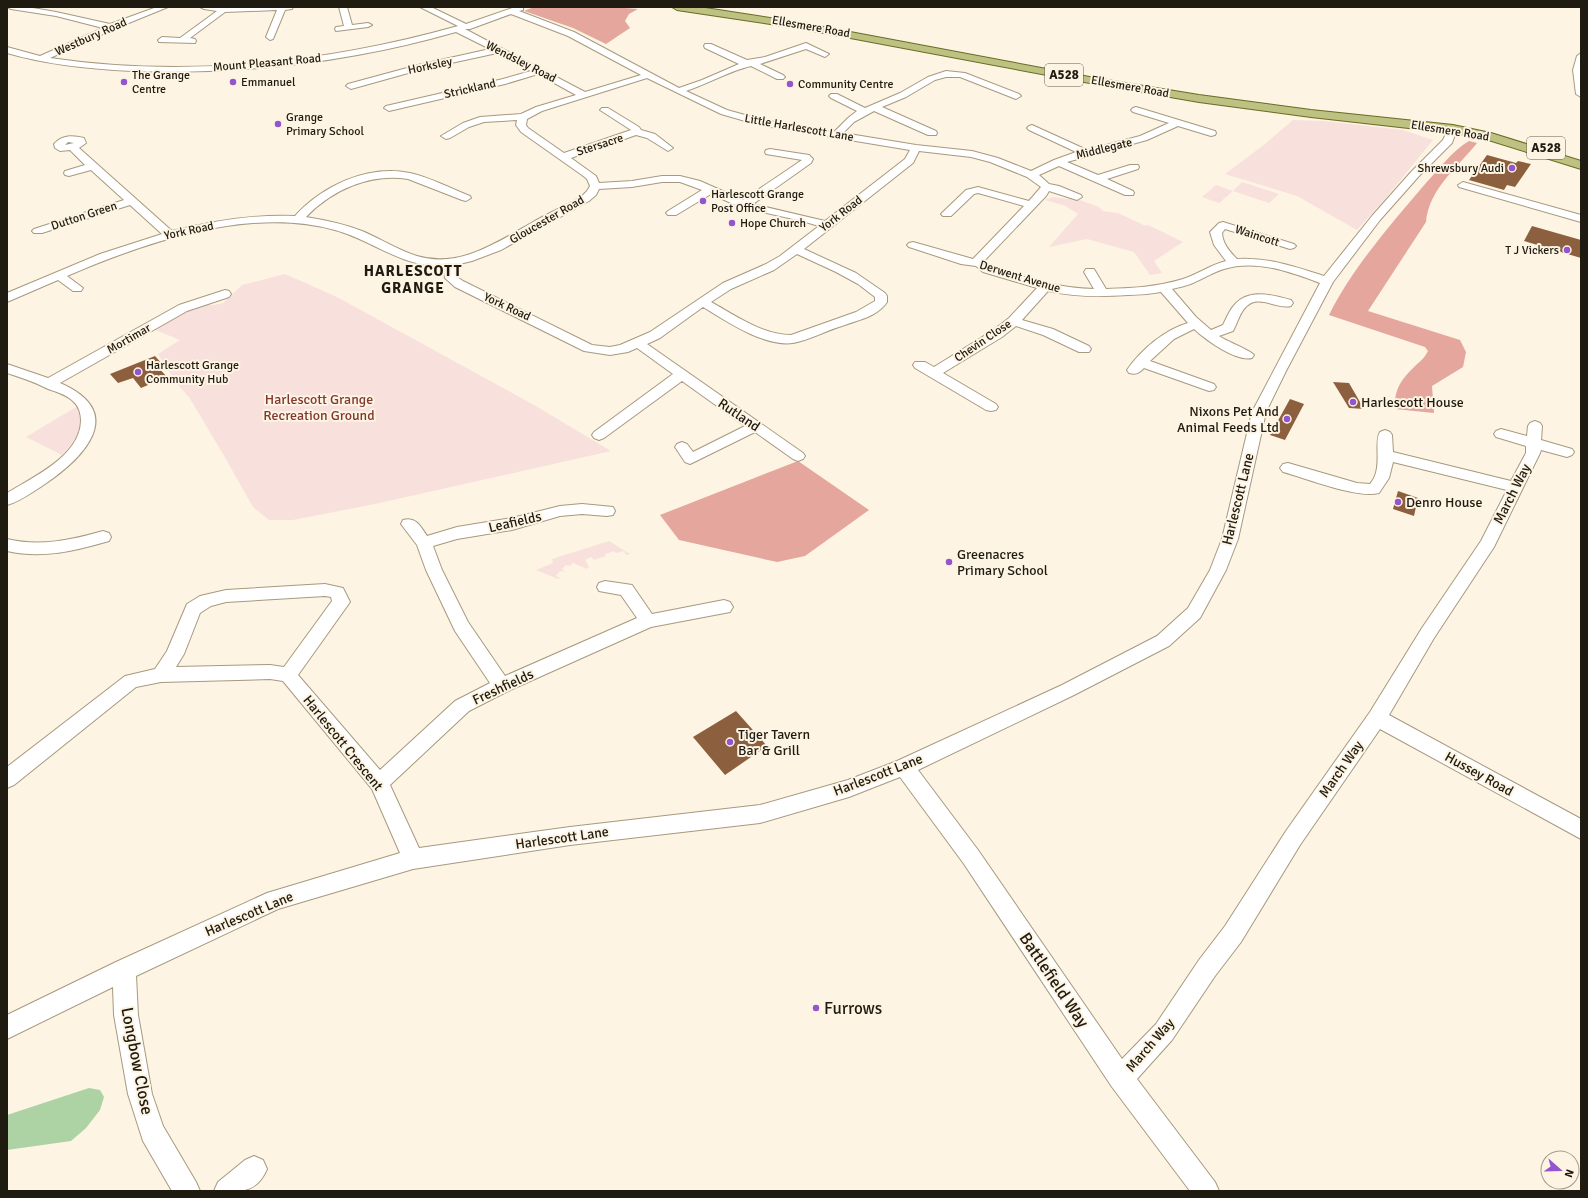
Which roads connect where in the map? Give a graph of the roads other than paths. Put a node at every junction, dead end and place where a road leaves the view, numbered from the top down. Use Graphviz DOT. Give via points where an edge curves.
graph roads {
  1 [pos="11,7"];
  2 [pos="164,7"];
  3 [pos="204,7"];
  4 [pos="289,7"];
  5 [pos="343,7"];
  6 [pos="424,7"];
  7 [pos="522,7"];
  8 [pos="677,7"];
  9 [pos="282,8"];
  10 [pos="68,9"];
  11 [pos="223,10"];
  12 [pos="511,11"];
  13 [pos="56,14"];
  14 [pos="368,25"];
  15 [pos="111,27"];
  16 [pos="349,28"];
  17 [pos="463,28"];
  18 [pos="339,29"];
  19 [pos="282,36"];
  20 [pos="270,37"];
  21 [pos="259,38"];
  22 [pos="162,40"];
  23 [pos="182,41"];
  24 [pos="194,41"];
  25 [pos="708,46"];
  26 [pos="7,50"];
  27 [pos="496,50"];
  28 [pos="825,54"];
  29 [pos="1581,56"];
  30 [pos="40,59"];
  31 [pos="748,63"];
  32 [pos="539,71"];
  33 [pos="649,75"];
  34 [pos="780,77"];
  35 [pos="357,82"];
  36 [pos="678,91"];
  37 [pos="1581,94"];
  38 [pos="584,95"];
  39 [pos="834,96"];
  40 [pos="1016,96"];
  41 [pos="389,108"];
  42 [pos="869,109"];
  43 [pos="1136,110"];
  44 [pos="605,111"];
  45 [pos="523,117"];
  46 [pos="1176,122"];
  47 [pos="1032,128"];
  48 [pos="1452,129"];
  49 [pos="636,132"];
  50 [pos="932,133"];
  51 [pos="1211,133"];
  52 [pos="837,135"];
  53 [pos="446,136"];
  54 [pos="73,148"];
  55 [pos="668,148"];
  56 [pos="916,148"];
  57 [pos="770,152"];
  58 [pos="1086,152"];
  59 [pos="563,157"];
  60 [pos="1580,159"];
  61 [pos="1058,162"];
  62 [pos="92,166"];
  63 [pos="1134,167"];
  64 [pos="69,173"];
  65 [pos="1031,175"];
  66 [pos="1097,179"];
  67 [pos="1463,185"];
  68 [pos="595,186"];
  69 [pos="1046,187"];
  70 [pos="710,190"];
  71 [pos="1129,194"];
  72 [pos="1077,197"];
  73 [pos="466,198"];
  74 [pos="131,201"];
  75 [pos="744,205"];
  76 [pos="1031,205"];
  77 [pos="672,213"];
  78 [pos="954,213"];
  79 [pos="1581,219"];
  80 [pos="298,220"];
  81 [pos="826,225"];
  82 [pos="38,231"];
  83 [pos="169,234"];
  84 [pos="921,245"];
  85 [pos="1289,247"];
  86 [pos="796,250"];
  87 [pos="1234,262"];
  88 [pos="449,263"];
  89 [pos="979,263"];
  90 [pos="1090,272"];
  91 [pos="58,276"];
  92 [pos="1327,281"];
  93 [pos="1045,287"];
  94 [pos="77,288"];
  95 [pos="1165,288"];
  96 [pos="1102,293"];
  97 [pos="225,294"];
  98 [pos="7,298"];
  99 [pos="702,302"];
  100 [pos="1287,303"];
  101 [pos="1014,321"];
  102 [pos="1196,325"];
  103 [pos="1209,335"];
  104 [pos="638,343"];
  105 [pos="1084,349"];
  106 [pos="1247,355"];
  107 [pos="920,365"];
  108 [pos="7,368"];
  109 [pos="934,373"];
  110 [pos="681,375"];
  111 [pos="48,384"];
  112 [pos="1209,387"];
  113 [pos="991,407"];
  114 [pos="756,426"];
  115 [pos="1501,434"];
  116 [pos="1535,434"];
  117 [pos="599,435"];
  118 [pos="1385,435"];
  119 [pos="1567,452"];
  120 [pos="1386,455"];
  121 [pos="798,456"];
  122 [pos="689,457"];
  123 [pos="1288,468"];
  124 [pos="1515,487"];
  125 [pos="7,500"];
  126 [pos="607,511"];
  127 [pos="409,524"];
  128 [pos="103,537"];
  129 [pos="424,542"];
  130 [pos="7,545"];
  131 [pos="605,587"];
  132 [pos="724,607"];
  133 [pos="648,621"];
  134 [pos="161,675"];
  135 [pos="288,675"];
  136 [pos="502,686"];
  137 [pos="1377,718"];
  138 [pos="904,767"];
  139 [pos="7,779"];
  140 [pos="379,783"];
  141 [pos="1581,830"];
  142 [pos="413,859"];
  143 [pos="124,970"];
  144 [pos="7,1027"];
  145 [pos="1121,1078"];
  146 [pos="254,1169"];
  147 [pos="187,1191"];
  148 [pos="227,1191"];
  149 [pos="1206,1191"];
  1 -- 13 [label="street"];
  2 -- 15 [label="street, Westbury Road"];
  3 -- 11 [label="street"];
  4 -- 9 [label="street"];
  5 -- 16 [label="street"];
  6 -- 17 [label="street"];
  7 -- 12 [label="street, Mount Pleasant Road"];
  8 -- 48 [label="main road, Ellesmere Road / A528" via="853,34 1180,95 1276,110"];
  9 -- 11 [label="street"];
  9 -- 20 [label="street"];
  10 -- 13 [label="street"];
  11 -- 23 [label="street"];
  12 -- 17 [label="street, Mount Pleasant Road"];
  12 -- 33 [label="street, Little Harlescott Lane" via="571,34"];
  13 -- 15 [label="street"];
  14 -- 16 [label="street"];
  15 -- 30 [label="street, Westbury Road"];
  16 -- 18 [label="street"];
  17 -- 27 [label="street, Wendsley Road"];
  17 -- 30 [label="street, Mount Pleasant Road" via="368,51 253,66 147,69"];
  19 -- 20 [label="street"];
  20 -- 21 [label="street"];
  22 -- 23 [label="street"];
  23 -- 24 [label="street"];
  25 -- 31 [label="street"];
  26 -- 30 [label="street, Mount Pleasant Road"];
  27 -- 32 [label="street, Wendsley Road"];
  27 -- 35 [label="street, Horksley"];
  28 -- 31 [label="street" via="806,46"];
  29 -- 37 [label="street" via="1577,70"];
  31 -- 34 [label="street"];
  31 -- 36 [label="street"];
  32 -- 38 [label="street, Wendsley Road"];
  32 -- 41 [label="street, Strickland" via="404,107"];
  33 -- 36 [label="street, Little Harlescott Lane"];
  33 -- 38 [label="street"];
  36 -- 52 [label="street, Little Harlescott Lane" via="741,118"];
  38 -- 45 [label="street" via="539,109"];
  39 -- 42 [label="street"];
  40 -- 42 [label="street" via="983,83 973,83 955,74 941,75 902,96"];
  42 -- 50 [label="street"];
  42 -- 52 [label="street" via="847,122"];
  43 -- 46 [label="street"];
  44 -- 49 [label="street, Stersacre" via="636,129"];
  45 -- 53 [label="street" via="483,119"];
  45 -- 59 [label="street, Gloucester Road" via="521,125 524,130"];
  46 -- 51 [label="street"];
  46 -- 58 [label="street, Middlegate" via="1137,141"];
  47 -- 58 [label="street"];
  48 -- 60 [label="main road, Ellesmere Road / A528" via="1512,143 1530,150"];
  48 -- 92 [label="street, Harlescott Lane" via="1441,149 1376,218"];
  49 -- 55 [label="street, Stersacre" via="651,136"];
  49 -- 59 [label="street, Stersacre"];
  52 -- 56 [label="street, Little Harlescott Lane"];
  54 -- 62 [label="street"];
  56 -- 65 [label="street, Little Harlescott Lane" via="972,154"];
  56 -- 81 [label="street, York Road" via="910,161"];
  57 -- 75 [label="street" via="805,157 808,161"];
  58 -- 61 [label="street, Middlegate"];
  59 -- 68 [label="street, Gloucester Road" via="592,178"];
  61 -- 65 [label="street, Middlegate"];
  61 -- 66 [label="street"];
  62 -- 64 [label="street"];
  62 -- 74 [label="street"];
  63 -- 66 [label="street"];
  65 -- 69 [label="street, Little Harlescott Lane"];
  66 -- 71 [label="street"];
  67 -- 79 [label="street"];
  68 -- 70 [label="street" via="631,184 665,178 681,179"];
  68 -- 88 [label="street, Gloucester Road" via="585,199 508,243 479,256"];
  69 -- 72 [label="street, Little Harlescott Lane"];
  69 -- 76 [label="street"];
  70 -- 75 [label="street"];
  70 -- 77 [label="street"];
  73 -- 80 [label="street" via="408,176 381,176 362,180 325,195"];
  74 -- 82 [label="street, Dutton Green"];
  74 -- 83 [label="street"];
  75 -- 81 [label="street" via="800,216"];
  76 -- 78 [label="street" via="978,190 970,192"];
  76 -- 89 [label="street"];
  80 -- 83 [label="street, York Road" via="236,222"];
  80 -- 88 [label="street, York Road" via="350,231 420,261"];
  81 -- 86 [label="street, York Road"];
  83 -- 91 [label="street, York Road"];
  84 -- 89 [label="street, Derwent Avenue" via="964,261"];
  85 -- 87 [label="street, Waincott" via="1222,225 1216,232 1216,239 1220,248"];
  86 -- 99 [label="street, York Road" via="770,267 727,286"];
  86 -- 99 [label="street" via="829,264 874,290 881,296 881,302 871,311 817,332 779,340"];
  87 -- 92 [label="street, Derwent Avenue" via="1270,264"];
  87 -- 95 [label="street, Derwent Avenue"];
  88 -- 104 [label="street, York Road" via="451,278 459,284 589,348 610,351"];
  89 -- 93 [label="street, Derwent Avenue" via="987,269"];
  90 -- 96 [label="street"];
  91 -- 94 [label="street"];
  91 -- 98 [label="street, York Road"];
  92 -- 138 [label="street, Harlescott Lane" via="1259,412 1230,539 1218,570 1194,613 1163,641 1068,690"];
  93 -- 96 [label="street, Derwent Avenue" via="1070,292"];
  93 -- 101 [label="street, Chevin Close"];
  95 -- 96 [label="street, Derwent Avenue"];
  95 -- 102 [label="street"];
  97 -- 111 [label="street, Mortimar" via="213,302 183,308"];
  99 -- 104 [label="street, York Road"];
  100 -- 103 [label="street" via="1259,297 1248,298 1238,309 1228,328"];
  101 -- 105 [label="street" via="1054,334"];
  101 -- 109 [label="street, Chevin Close"];
  102 -- 103 [label="street"];
  102 -- 112 [label="street" via="1179,330 1149,353 1137,366"];
  103 -- 106 [label="street" via="1231,350"];
  104 -- 110 [label="street, Rutland"];
  107 -- 109 [label="street, Chevin Close"];
  108 -- 111 [label="street"];
  109 -- 113 [label="street, Chevin Close"];
  110 -- 114 [label="street, Rutland"];
  110 -- 117 [label="street"];
  111 -- 125 [label="street" via="68,392 84,406 89,423 87,433 81,445 63,463"];
  114 -- 121 [label="street, Rutland"];
  114 -- 122 [label="street"];
  115 -- 116 [label="street"];
  116 -- 119 [label="street"];
  116 -- 124 [label="street, March Way" via="1530,460"];
  118 -- 120 [label="street"];
  120 -- 123 [label="street" via="1383,476 1374,489 1357,488"];
  120 -- 124 [label="street"];
  124 -- 137 [label="street, March Way" via="1486,547 1428,633"];
  126 -- 129 [label="street, Leafields" via="560,511 512,524"];
  127 -- 129 [label="street"];
  128 -- 130 [label="street" via="62,547 34,550"];
  129 -- 136 [label="street" via="434,570 461,626"];
  131 -- 133 [label="street" via="628,585"];
  132 -- 133 [label="street, Freshfields"];
  133 -- 136 [label="street, Freshfields"];
  134 -- 135 [label="street" via="270,672"];
  134 -- 135 [label="street" via="175,654 192,609 206,601 226,596 325,590 337,592 341,602"];
  134 -- 139 [label="street" via="131,681"];
  135 -- 140 [label="street, Harlescott Crescent"];
  136 -- 140 [label="street, Freshfields" via="462,706"];
  137 -- 141 [label="street, Hussey Road"];
  137 -- 145 [label="street, March Way" via="1293,838 1234,934 1207,968 1164,1032"];
  138 -- 142 [label="street, Harlescott Lane" via="849,788 760,814 570,836"];
  138 -- 145 [label="street, Battlefield Way" via="971,857"];
  140 -- 142 [label="street, Harlescott Crescent"];
  142 -- 143 [label="street, Harlescott Lane" via="275,900"];
  143 -- 144 [label="street, Harlescott Lane"];
  143 -- 147 [label="street, Longbow Close" via="126,1015 140,1094 152,1132"];
  145 -- 149 [label="street, Battlefield Way"];
  146 -- 148 [label="street"];
}
